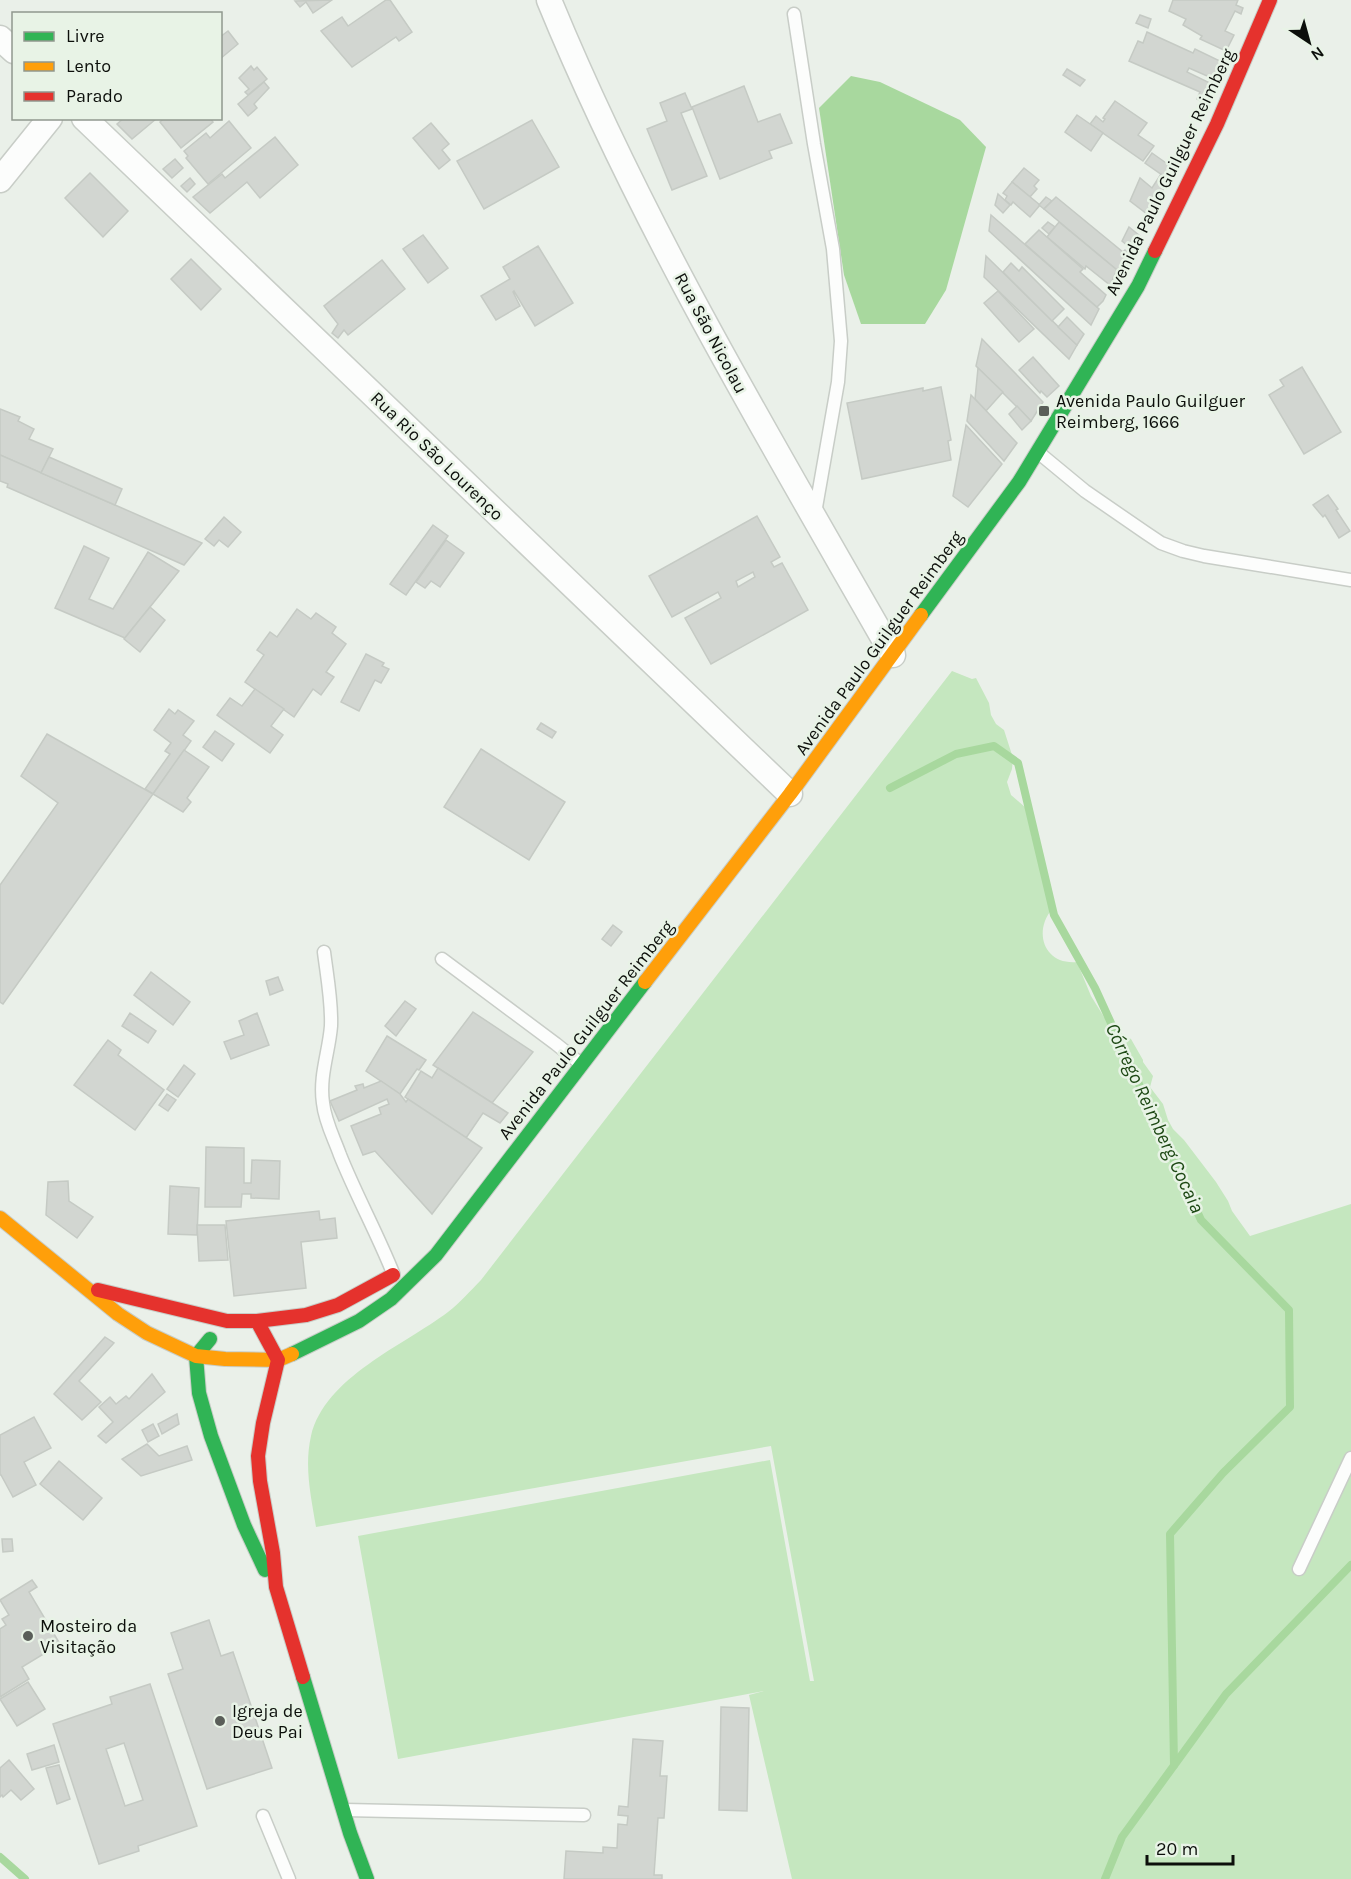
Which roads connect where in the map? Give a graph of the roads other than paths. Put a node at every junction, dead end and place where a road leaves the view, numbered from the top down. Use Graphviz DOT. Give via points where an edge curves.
graph roads {
  1 [pos="549,0"];
  2 [pos="1270,0"];
  3 [pos="794,14"];
  4 [pos="0,38"];
  5 [pos="12,49"];
  6 [pos="48,120"];
  7 [pos="86,120"];
  8 [pos="0,180"];
  9 [pos="1038,452"];
  10 [pos="814,518"];
  11 [pos="1351,580"];
  12 [pos="893,655"];
  13 [pos="789,794"];
  14 [pos="324,952"];
  15 [pos="442,959"];
  16 [pos="582,1065"];
  17 [pos="0,1218"];
  18 [pos="436,1255"];
  19 [pos="393,1274"];
  20 [pos="83,1286"];
  21 [pos="227,1321"];
  22 [pos="257,1321"];
  23 [pos="314,1344"];
  24 [pos="196,1356"];
  25 [pos="278,1360"];
  26 [pos="267,1403"];
  27 [pos="1351,1458"];
  28 [pos="1299,1569"];
  29 [pos="276,1587"];
  30 [pos="344,1810"];
  31 [pos="584,1815"];
  32 [pos="263,1816"];
  33 [pos="290,1879"];
  34 [pos="367,1879"];
  1 -- 10 [label="street, Rua São Nicolau" via="636,193"];
  2 -- 9 [label="main road, Avenida Paulo Guilguer Reimberg" via="1218,124 1138,286"];
  3 -- 10 [label="lane" via="833,249 841,341 838,382"];
  4 -- 5 [label="street"];
  6 -- 8 [label="street"];
  7 -- 13 [label="street, Rua Rio São Lourenço"];
  9 -- 11 [label="lane" via="1085,491 1161,543 1204,556"];
  9 -- 12 [label="main road, Avenida Paulo Guilguer Reimberg"];
  10 -- 12 [label="street, Rua São Nicolau"];
  12 -- 13 [label="main road, Avenida Paulo Guilguer Reimberg"];
  13 -- 16 [label="main road, Avenida Paulo Guilguer Reimberg"];
  14 -- 19 [label="lane" via="331,1015 322,1078 326,1119"];
  15 -- 16 [label="lane"];
  16 -- 18 [label="main road, Avenida Paulo Guilguer Reimberg"];
  17 -- 20 [label="main road, Avenida Paulo Guilguer Reimberg"];
  18 -- 19 [label="main road, Avenida Paulo Guilguer Reimberg"];
  18 -- 23 [label="main road, Avenida Paulo Guilguer Reimberg" via="392,1299"];
  19 -- 22 [label="main road, Avenida Paulo Guilguer Reimberg" via="338,1305 306,1315"];
  20 -- 21 [label="main road, Avenida Paulo Guilguer Reimberg"];
  20 -- 24 [label="main road, Avenida Paulo Guilguer Reimberg" via="147,1333"];
  21 -- 22 [label="main road, Avenida Paulo Guilguer Reimberg"];
  21 -- 24 [label="main road"];
  22 -- 25 [label="main road"];
  23 -- 25 [label="main road, Avenida Paulo Guilguer Reimberg"];
  23 -- 26 [label="main road"];
  24 -- 25 [label="main road, Avenida Paulo Guilguer Reimberg"];
  24 -- 29 [label="main road" via="199,1393 211,1436 244,1525"];
  25 -- 26 [label="main road"];
  26 -- 29 [label="main road" via="258,1456"];
  27 -- 28 [label="lane"];
  29 -- 30 [label="main road"];
  30 -- 31 [label="lane"];
  30 -- 34 [label="main road"];
  32 -- 33 [label="lane"];
}
